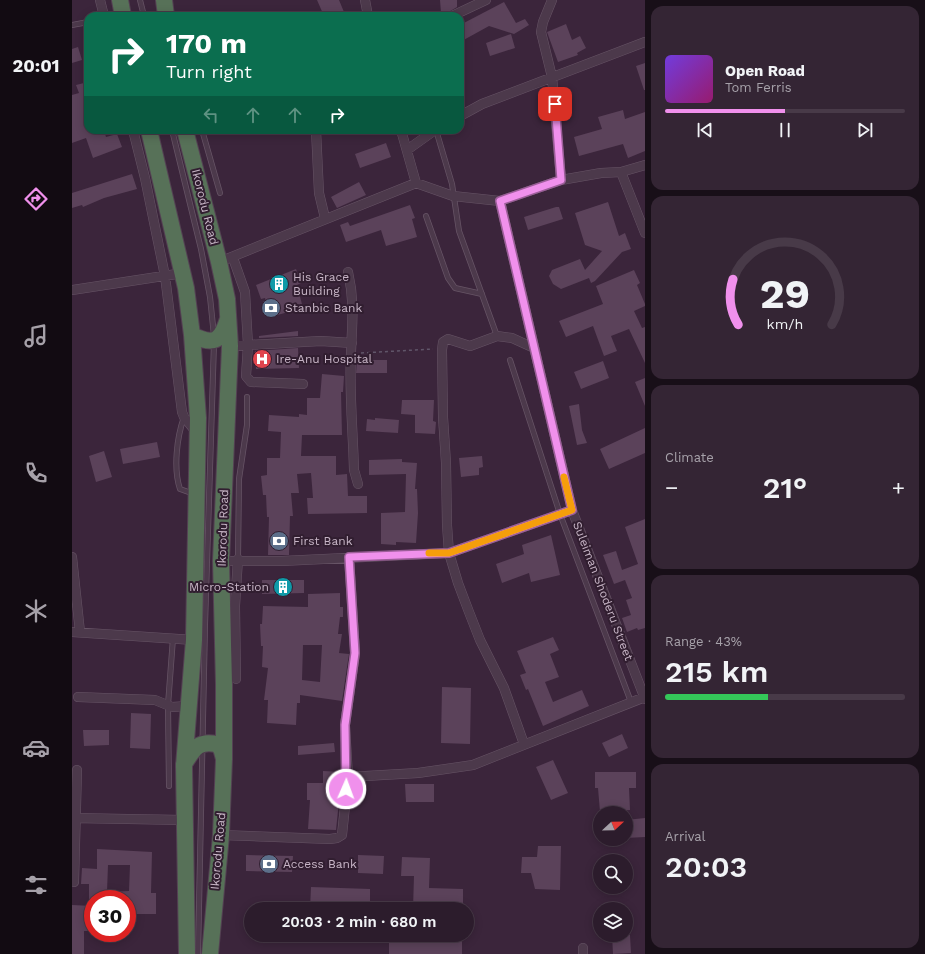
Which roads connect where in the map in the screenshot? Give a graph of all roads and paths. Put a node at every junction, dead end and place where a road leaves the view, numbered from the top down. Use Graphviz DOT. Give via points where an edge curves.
graph roads {
  1 [pos="100,0"];
  2 [pos="120,0"];
  3 [pos="140,0"];
  4 [pos="164,0"];
  5 [pos="365,0"];
  6 [pos="486,0"];
  7 [pos="552,0"];
  8 [pos="103,12"];
  9 [pos="122,12"];
  10 [pos="143,12"];
  11 [pos="166,12"];
  12 [pos="367,12"];
  13 [pos="460,12"];
  14 [pos="84,23"];
  15 [pos="72,25"];
  16 [pos="645,42"];
  17 [pos="552,78"];
  18 [pos="464,114"];
  19 [pos="134,134"];
  20 [pos="150,134"];
  21 [pos="173,134"];
  22 [pos="187,134"];
  23 [pos="203,134"];
  24 [pos="316,134"];
  25 [pos="402,134"];
  26 [pos="430,134"];
  27 [pos="437,134"];
  28 [pos="407,150"];
  29 [pos="645,165"];
  30 [pos="621,172"];
  31 [pos="561,180"];
  32 [pos="416,183"];
  33 [pos="220,193"];
  34 [pos="453,196"];
  35 [pos="500,201"];
  36 [pos="426,216"];
  37 [pos="325,218"];
  38 [pos="645,233"];
  39 [pos="226,260"];
  40 [pos="348,272"];
  41 [pos="183,273"];
  42 [pos="165,276"];
  43 [pos="72,290"];
  44 [pos="482,294"];
  45 [pos="228,319"];
  46 [pos="192,335"];
  47 [pos="497,336"];
  48 [pos="214,341"];
  49 [pos="352,342"];
  50 [pos="248,345"];
  51 [pos="230,346"];
  52 [pos="534,348"];
  53 [pos="442,350"];
  54 [pos="351,354"];
  55 [pos="510,360"];
  56 [pos="303,384"];
  57 [pos="247,397"];
  58 [pos="184,417"];
  59 [pos="198,434"];
  60 [pos="358,484"];
  61 [pos="197,495"];
  62 [pos="572,510"];
  63 [pos="560,514"];
  64 [pos="449,553"];
  65 [pos="72,557"];
  66 [pos="349,557"];
  67 [pos="238,559"];
  68 [pos="221,561"];
  69 [pos="76,632"];
  70 [pos="173,638"];
  71 [pos="194,640"];
  72 [pos="236,679"];
  73 [pos="78,697"];
  74 [pos="645,698"];
  75 [pos="631,702"];
  76 [pos="168,705"];
  77 [pos="188,706"];
  78 [pos="204,743"];
  79 [pos="524,744"];
  80 [pos="224,759"];
  81 [pos="184,766"];
  82 [pos="77,770"];
  83 [pos="348,777"];
  84 [pos="169,786"];
  85 [pos="74,818"];
  86 [pos="184,820"];
  87 [pos="221,835"];
  88 [pos="74,882"];
  89 [pos="187,954"];
  90 [pos="198,954"];
  91 [pos="210,954"];
  1 -- 8 [label="street"];
  2 -- 9 [label="highway"];
  3 -- 10 [label="lane"];
  4 -- 11 [label="highway"];
  5 -- 12 [label="street"];
  6 -- 13 [label="street"];
  7 -- 17 [label="street" via="541,32"];
  14 -- 15 [label="lane"];
  16 -- 17 [label="street"];
  17 -- 18 [label="street" via="482,104"];
  17 -- 31 [label="street"];
  19 -- 42 [label="street"];
  20 -- 41 [label="highway"];
  21 -- 48 [label="lane" via="210,297"];
  22 -- 39 [label="highway, Ikorodu Road"];
  23 -- 33 [label="lane"];
  24 -- 37 [label="street" via="319,193"];
  25 -- 28 [label="street"];
  26 -- 28 [label="street"];
  27 -- 34 [label="lane" via="452,184"];
  28 -- 32 [label="street"];
  29 -- 30 [label="street"];
  30 -- 31 [label="street"];
  30 -- 38 [label="street"];
  31 -- 35 [label="street"];
  32 -- 34 [label="street"];
  32 -- 37 [label="street"];
  34 -- 35 [label="street"];
  34 -- 44 [label="lane" via="459,231"];
  35 -- 52 [label="street, Suleiman Shoderu Street"];
  36 -- 44 [label="lane" via="448,278 455,288"];
  37 -- 39 [label="street"];
  39 -- 45 [label="highway, Ikorodu Road"];
  39 -- 50 [label="street" via="245,292"];
  40 -- 49 [label="street" via="352,291"];
  41 -- 42 [label="street"];
  41 -- 46 [label="highway"];
  42 -- 43 [label="street"];
  42 -- 58 [label="street"];
  44 -- 47 [label="lane"];
  45 -- 48 [label="highway" via="220,337"];
  45 -- 51 [label="highway, Ikorodu Road"];
  46 -- 48 [label="highway" via="204,341"];
  46 -- 59 [label="highway"];
  47 -- 52 [label="street" via="512,338"];
  47 -- 53 [label="street" via="470,346 448,339 443,342"];
  48 -- 78 [label="lane"];
  49 -- 50 [label="street"];
  49 -- 54 [label="street"];
  50 -- 51 [label="street"];
  50 -- 56 [label="street" via="246,376 250,382"];
  51 -- 68 [label="highway, Ikorodu Road"];
  52 -- 62 [label="street, Suleiman Shoderu Street"];
  53 -- 54 [label="path"];
  53 -- 64 [label="street"];
  54 -- 60 [label="street" via="354,470"];
  55 -- 63 [label="lane"];
  57 -- 67 [label="lane" via="247,425 239,479"];
  58 -- 59 [label="street"];
  58 -- 61 [label="lane" via="179,442 179,485 183,491"];
  59 -- 61 [label="highway"];
  61 -- 71 [label="highway"];
  62 -- 63 [label="street"];
  62 -- 74 [label="street, Suleiman Shoderu Street"];
  63 -- 64 [label="street"];
  63 -- 75 [label="lane"];
  64 -- 66 [label="street"];
  64 -- 79 [label="street" via="469,612 504,688"];
  65 -- 69 [label="street"];
  66 -- 67 [label="street"];
  66 -- 83 [label="street" via="355,653 345,725"];
  67 -- 68 [label="street"];
  67 -- 72 [label="street" via="235,606"];
  68 -- 80 [label="highway, Ikorodu Road"];
  69 -- 70 [label="street"];
  70 -- 71 [label="street"];
  70 -- 76 [label="lane"];
  71 -- 77 [label="highway"];
  73 -- 76 [label="street" via="155,700"];
  74 -- 75 [label="street"];
  75 -- 79 [label="street"];
  76 -- 77 [label="street"];
  76 -- 84 [label="lane"];
  77 -- 81 [label="highway"];
  78 -- 80 [label="highway" via="216,744 221,748"];
  78 -- 81 [label="highway" via="196,745"];
  78 -- 90 [label="lane"];
  79 -- 83 [label="street" via="473,765 418,773"];
  80 -- 87 [label="highway, Ikorodu Road"];
  81 -- 86 [label="highway"];
  82 -- 85 [label="street"];
  83 -- 87 [label="street" via="342,835 337,838"];
  85 -- 86 [label="street"];
  85 -- 88 [label="street"];
  86 -- 89 [label="highway"];
  87 -- 91 [label="highway, Ikorodu Road"];
}
